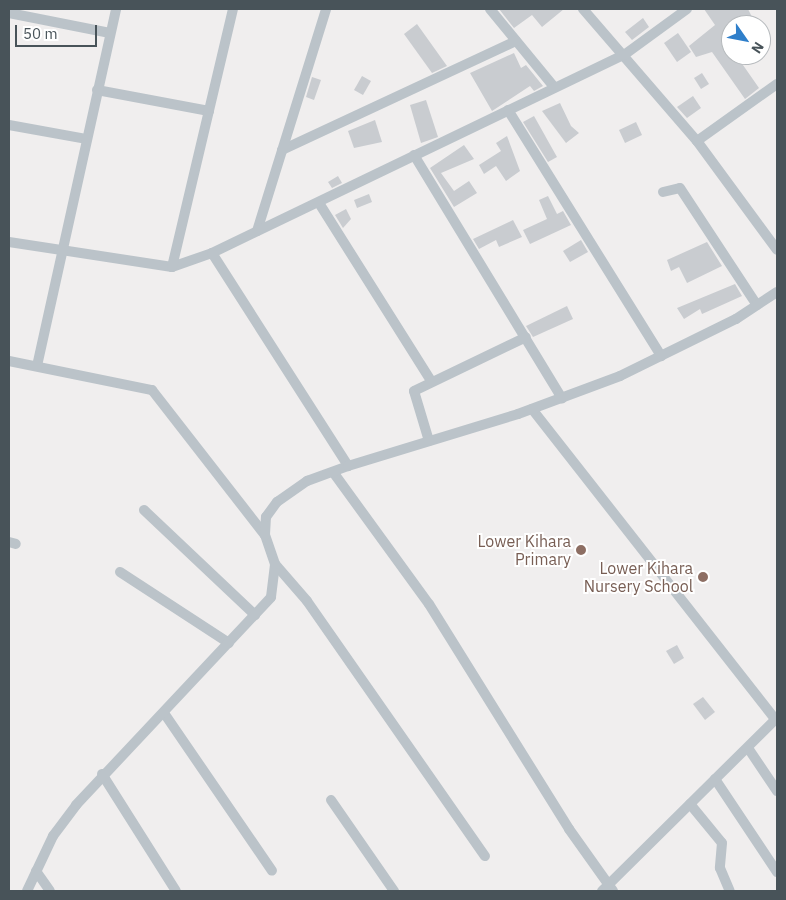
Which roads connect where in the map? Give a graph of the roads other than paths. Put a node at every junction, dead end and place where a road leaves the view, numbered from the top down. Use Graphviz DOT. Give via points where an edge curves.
graph roads {
  1 [pos="116,9"];
  2 [pos="233,9"];
  3 [pos="326,9"];
  4 [pos="490,9"];
  5 [pos="583,9"];
  6 [pos="687,9"];
  7 [pos="9,13"];
  8 [pos="110,33"];
  9 [pos="516,41"];
  10 [pos="624,55"];
  11 [pos="777,84"];
  12 [pos="554,87"];
  13 [pos="97,90"];
  14 [pos="508,110"];
  15 [pos="209,111"];
  16 [pos="9,125"];
  17 [pos="86,139"];
  18 [pos="697,141"];
  19 [pos="282,150"];
  20 [pos="414,156"];
  21 [pos="663,192"];
  22 [pos="318,203"];
  23 [pos="257,231"];
  24 [pos="9,242"];
  25 [pos="777,250"];
  26 [pos="62,252"];
  27 [pos="212,253"];
  28 [pos="172,267"];
  29 [pos="777,292"];
  30 [pos="758,305"];
  31 [pos="526,337"];
  32 [pos="662,356"];
  33 [pos="9,361"];
  34 [pos="37,366"];
  35 [pos="431,381"];
  36 [pos="562,398"];
  37 [pos="532,409"];
  38 [pos="429,441"];
  39 [pos="348,466"];
  40 [pos="333,472"];
  41 [pos="144,510"];
  42 [pos="265,535"];
  43 [pos="275,564"];
  44 [pos="120,572"];
  45 [pos="255,615"];
  46 [pos="229,643"];
  47 [pos="164,713"];
  48 [pos="776,722"];
  49 [pos="748,748"];
  50 [pos="102,774"];
  51 [pos="715,780"];
  52 [pos="777,791"];
  53 [pos="331,800"];
  54 [pos="690,804"];
  55 [pos="485,856"];
  56 [pos="272,871"];
  57 [pos="36,872"];
  58 [pos="777,872"];
  59 [pos="608,889"];
  60 [pos="27,891"];
  61 [pos="50,891"];
  62 [pos="176,891"];
  63 [pos="394,891"];
  64 [pos="730,891"];
  1 -- 8 [label="street"];
  2 -- 15 [label="street"];
  3 -- 19 [label="street"];
  4 -- 9 [label="street"];
  5 -- 10 [label="street"];
  6 -- 10 [label="street"];
  7 -- 8 [label="street"];
  8 -- 13 [label="street"];
  9 -- 12 [label="street"];
  9 -- 19 [label="street"];
  10 -- 12 [label="street"];
  10 -- 18 [label="street"];
  11 -- 18 [label="street"];
  12 -- 14 [label="street"];
  13 -- 15 [label="street"];
  13 -- 17 [label="street"];
  14 -- 20 [label="street"];
  14 -- 32 [label="street"];
  15 -- 28 [label="street"];
  16 -- 17 [label="street"];
  17 -- 26 [label="street"];
  18 -- 25 [label="street"];
  19 -- 23 [label="street"];
  20 -- 22 [label="street"];
  20 -- 31 [label="street"];
  21 -- 30 [label="street" via="680,188"];
  22 -- 23 [label="street"];
  22 -- 35 [label="street"];
  23 -- 27 [label="street"];
  24 -- 26 [label="street"];
  26 -- 28 [label="street"];
  26 -- 34 [label="street"];
  27 -- 28 [label="street"];
  27 -- 39 [label="street"];
  29 -- 30 [label="street"];
  30 -- 32 [label="street"];
  31 -- 35 [label="street"];
  31 -- 36 [label="street"];
  32 -- 36 [label="street"];
  33 -- 34 [label="street"];
  34 -- 42 [label="street" via="152,390"];
  35 -- 38 [label="street" via="414,396"];
  36 -- 37 [label="street"];
  37 -- 38 [label="street"];
  37 -- 48 [label="street"];
  38 -- 39 [label="street"];
  39 -- 40 [label="street"];
  40 -- 42 [label="street" via="307,481 277,502 266,517"];
  40 -- 59 [label="street" via="429,604"];
  41 -- 45 [label="street"];
  42 -- 43 [label="street"];
  43 -- 45 [label="street" via="271,597"];
  43 -- 55 [label="street" via="307,601"];
  44 -- 46 [label="street"];
  45 -- 46 [label="street"];
  46 -- 47 [label="street"];
  47 -- 50 [label="street"];
  47 -- 56 [label="street"];
  48 -- 49 [label="street"];
  49 -- 51 [label="street"];
  49 -- 52 [label="street"];
  50 -- 57 [label="street" via="53,836"];
  50 -- 62 [label="street"];
  51 -- 54 [label="street"];
  51 -- 58 [label="street"];
  53 -- 63 [label="street"];
  54 -- 59 [label="street"];
  54 -- 64 [label="street" via="722,844 720,868"];
  57 -- 60 [label="street"];
  57 -- 61 [label="street"];
}
